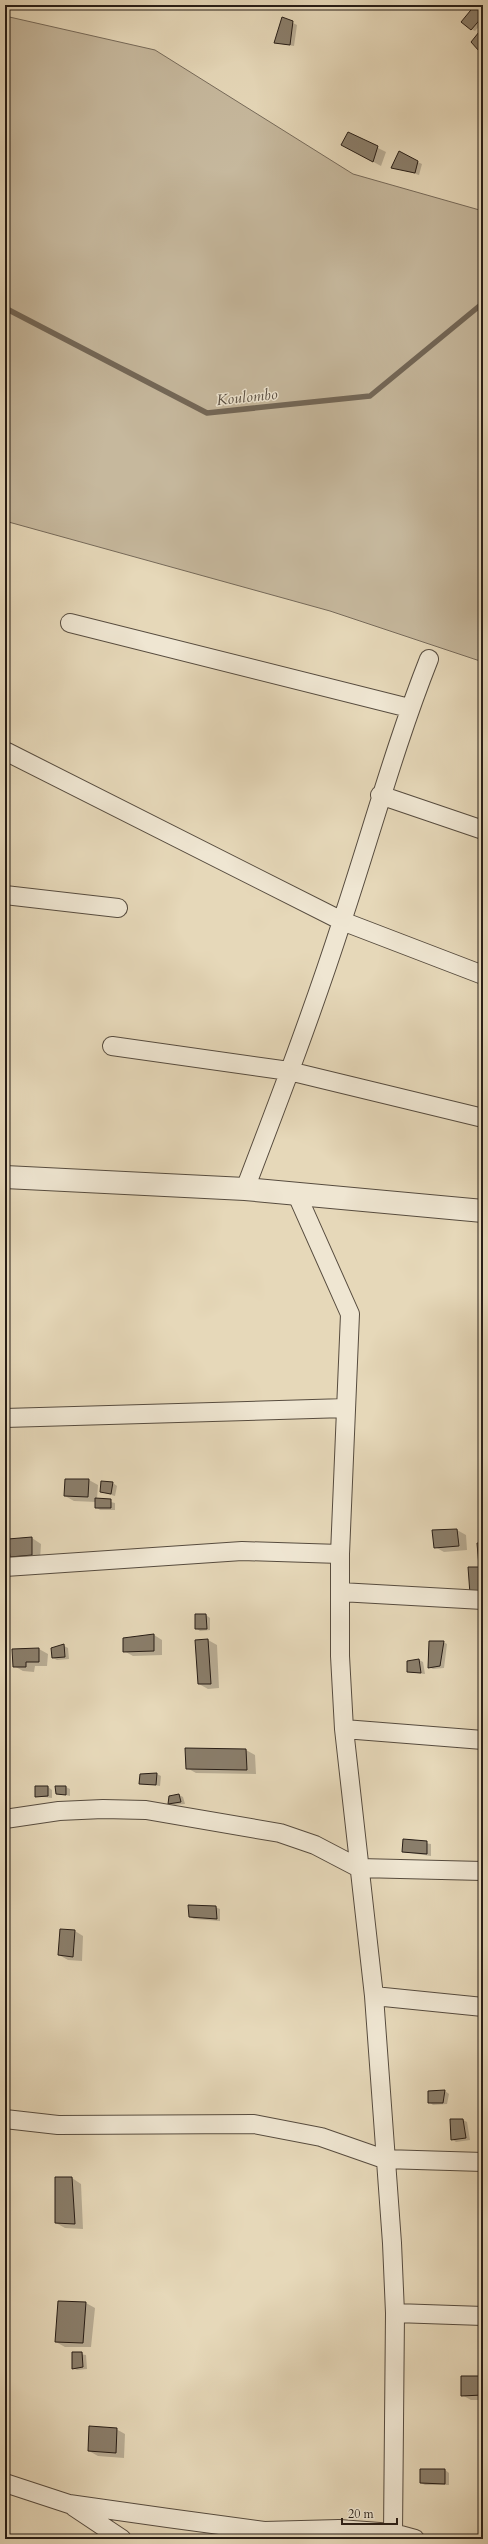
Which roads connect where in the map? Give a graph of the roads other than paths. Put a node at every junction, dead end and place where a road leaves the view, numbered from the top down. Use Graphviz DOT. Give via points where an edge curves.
graph roads {
  1 [pos="70,623"];
  2 [pos="429,660"];
  3 [pos="409,708"];
  4 [pos="7,752"];
  5 [pos="380,795"];
  6 [pos="483,830"];
  7 [pos="5,895"];
  8 [pos="118,908"];
  9 [pos="342,921"];
  10 [pos="483,975"];
  11 [pos="112,1046"];
  12 [pos="289,1071"];
  13 [pos="483,1118"];
  14 [pos="5,1177"];
  15 [pos="245,1189"];
  16 [pos="297,1195"];
  17 [pos="483,1211"];
  18 [pos="346,1408"];
  19 [pos="5,1418"];
  20 [pos="340,1554"];
  21 [pos="5,1567"];
  22 [pos="340,1592"];
  23 [pos="483,1600"];
  24 [pos="344,1729"];
  25 [pos="483,1740"];
  26 [pos="5,1819"];
  27 [pos="359,1868"];
  28 [pos="483,1871"];
  29 [pos="374,1996"];
  30 [pos="483,2007"];
  31 [pos="5,2119"];
  32 [pos="384,2159"];
  33 [pos="483,2162"];
  34 [pos="395,2313"];
  35 [pos="483,2316"];
  36 [pos="5,2483"];
  37 [pos="69,2504"];
  38 [pos="393,2533"];
  39 [pos="122,2539"];
  40 [pos="415,2539"];
  1 -- 3 [label="street"];
  2 -- 3 [label="street"];
  3 -- 5 [label="street"];
  4 -- 9 [label="street"];
  5 -- 6 [label="street"];
  5 -- 9 [label="street"];
  7 -- 8 [label="street"];
  9 -- 10 [label="street"];
  9 -- 12 [label="street"];
  11 -- 12 [label="street"];
  12 -- 13 [label="street"];
  12 -- 15 [label="street"];
  14 -- 15 [label="street"];
  15 -- 16 [label="street"];
  16 -- 17 [label="street"];
  16 -- 18 [label="street" via="350,1309"];
  18 -- 19 [label="street"];
  18 -- 20 [label="street"];
  20 -- 21 [label="street" via="242,1551"];
  20 -- 22 [label="street"];
  22 -- 23 [label="street"];
  22 -- 24 [label="street"];
  24 -- 25 [label="street"];
  24 -- 27 [label="street"];
  26 -- 27 [label="street" via="59,1811 146,1810 280,1833 315,1845"];
  27 -- 28 [label="street"];
  27 -- 29 [label="street"];
  29 -- 30 [label="street"];
  29 -- 32 [label="street"];
  31 -- 32 [label="street" via="58,2125 254,2124 321,2137"];
  32 -- 33 [label="street"];
  32 -- 34 [label="street"];
  34 -- 35 [label="street"];
  34 -- 38 [label="street"];
  36 -- 37 [label="street"];
  37 -- 38 [label="street" via="264,2531 339,2529"];
  37 -- 39 [label="street"];
  38 -- 40 [label="street"];
}
